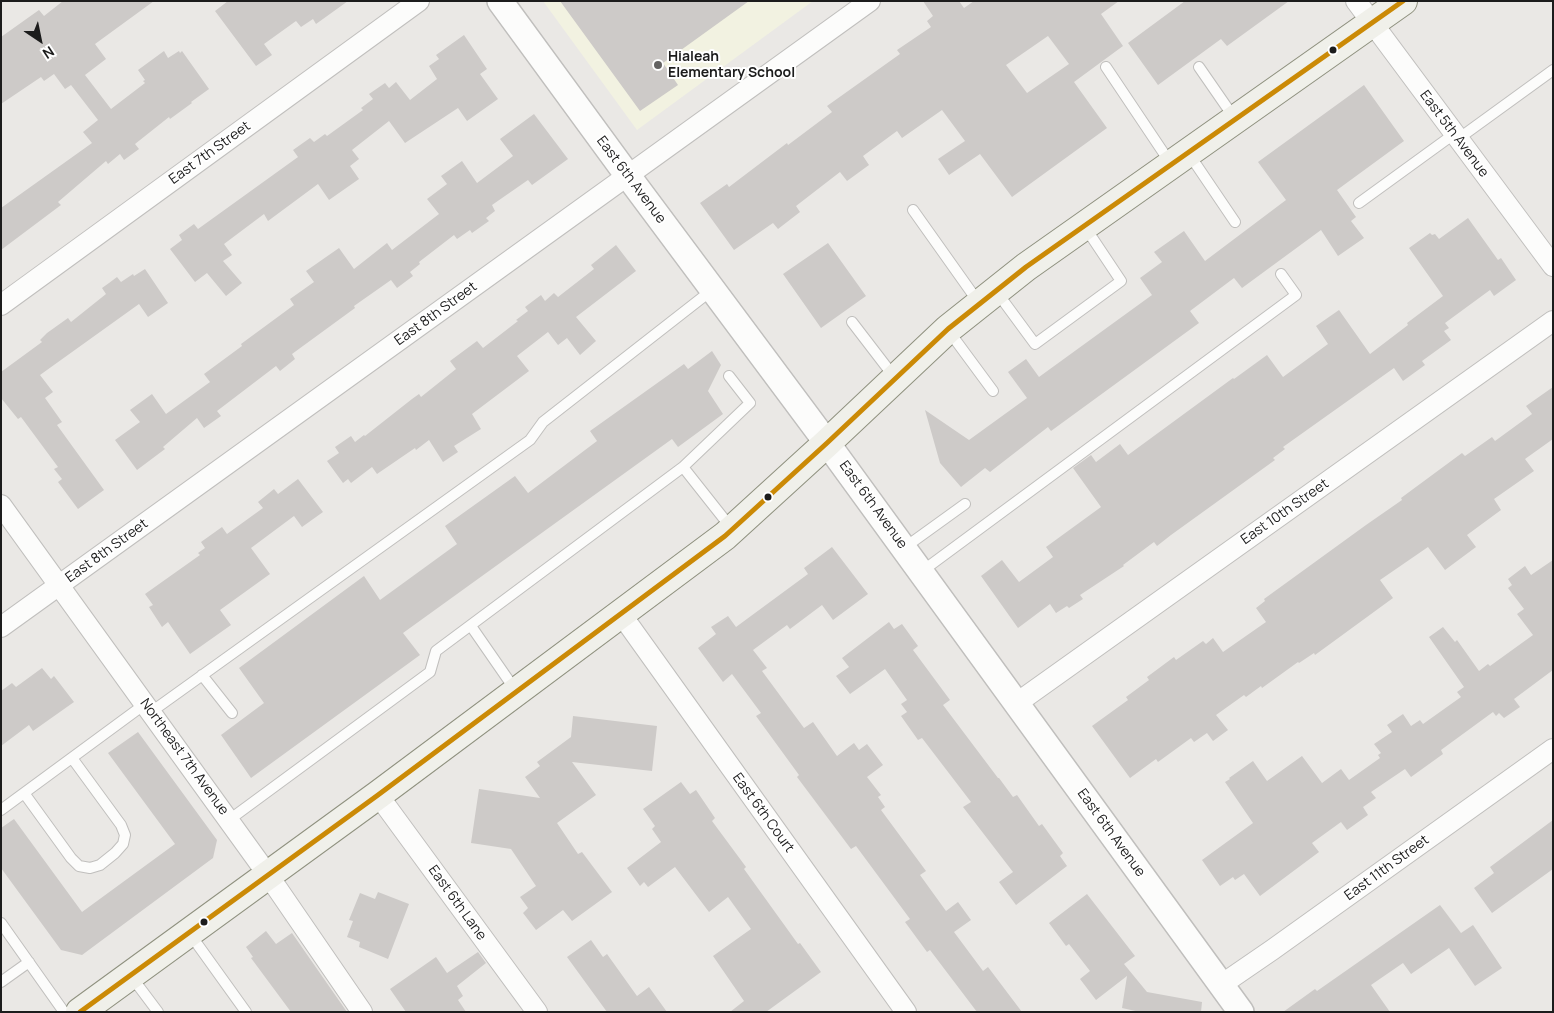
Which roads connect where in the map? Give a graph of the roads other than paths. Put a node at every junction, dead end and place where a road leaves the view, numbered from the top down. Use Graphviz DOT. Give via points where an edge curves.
graph roads {
  1 [pos="419,1"];
  2 [pos="500,1"];
  3 [pos="870,1"];
  4 [pos="1356,1"];
  5 [pos="1403,1"];
  6 [pos="1372,24"];
  7 [pos="1106,67"];
  8 [pos="1199,67"];
  9 [pos="1553,70"];
  10 [pos="1236,120"];
  11 [pos="1456,137"];
  12 [pos="1180,159"];
  13 [pos="628,176"];
  14 [pos="1359,203"];
  15 [pos="913,210"];
  16 [pos="1235,222"];
  17 [pos="1084,226"];
  18 [pos="1553,266"];
  19 [pos="1281,274"];
  20 [pos="713,289"];
  21 [pos="988,297"];
  22 [pos="1,305"];
  23 [pos="1553,321"];
  24 [pos="852,322"];
  25 [pos="948,329"];
  26 [pos="729,376"];
  27 [pos="895,379"];
  28 [pos="993,391"];
  29 [pos="828,443"];
  30 [pos="683,467"];
  31 [pos="965,504"];
  32 [pos="1,505"];
  33 [pos="732,529"];
  34 [pos="904,548"];
  35 [pos="921,572"];
  36 [pos="60,585"];
  37 [pos="621,614"];
  38 [pos="471,626"];
  39 [pos="1,627"];
  40 [pos="202,675"];
  41 [pos="516,692"];
  42 [pos="1017,703"];
  43 [pos="148,708"];
  44 [pos="232,713"];
  45 [pos="1553,749"];
  46 [pos="72,758"];
  47 [pos="24,793"];
  48 [pos="378,794"];
  49 [pos="1,810"];
  50 [pos="229,820"];
  51 [pos="268,875"];
  52 [pos="1,923"];
  53 [pos="189,932"];
  54 [pos="29,962"];
  55 [pos="130,975"];
  56 [pos="1,982"];
  57 [pos="1221,985"];
  58 [pos="64,1012"];
  59 [pos="80,1012"];
  60 [pos="158,1012"];
  61 [pos="246,1012"];
  62 [pos="362,1012"];
  63 [pos="537,1012"];
  64 [pos="906,1012"];
  65 [pos="1241,1012"];
  1 -- 22 [label="street, East 7th Street"];
  2 -- 13 [label="street, East 6th Avenue"];
  3 -- 13 [label="street, East 8th Street"];
  4 -- 6 [label="street, East 5th Avenue"];
  5 -- 6 [label="main road"];
  6 -- 10 [label="main road"];
  6 -- 11 [label="street, East 5th Avenue"];
  7 -- 12 [label="lane"];
  8 -- 10 [label="lane"];
  9 -- 11 [label="lane"];
  10 -- 12 [label="main road"];
  11 -- 14 [label="lane"];
  11 -- 18 [label="street, East 5th Avenue"];
  12 -- 16 [label="lane"];
  12 -- 17 [label="main road"];
  13 -- 20 [label="street, East 6th Avenue"];
  13 -- 36 [label="street, East 8th Street"];
  15 -- 21 [label="lane"];
  17 -- 21 [label="main road"];
  17 -- 21 [label="lane" via="1121,281 1035,344"];
  19 -- 35 [label="lane" via="1296,295"];
  20 -- 29 [label="street, East 6th Avenue"];
  20 -- 40 [label="lane" via="543,422 530,440"];
  21 -- 25 [label="main road"];
  23 -- 42 [label="street, East 10th Street"];
  24 -- 27 [label="lane"];
  25 -- 27 [label="main road"];
  25 -- 28 [label="lane"];
  26 -- 30 [label="lane" via="750,404"];
  27 -- 29 [label="main road"];
  29 -- 33 [label="main road"];
  29 -- 34 [label="street, East 6th Avenue"];
  30 -- 33 [label="lane"];
  30 -- 38 [label="lane"];
  31 -- 34 [label="lane"];
  32 -- 36 [label="street, Northeast 7th Avenue"];
  33 -- 37 [label="main road"];
  34 -- 35 [label="street, East 6th Avenue"];
  35 -- 42 [label="street, East 6th Avenue"];
  36 -- 39 [label="street, East 8th Street"];
  36 -- 43 [label="street, Northeast 7th Avenue"];
  37 -- 41 [label="main road"];
  37 -- 64 [label="street, East 6th Court"];
  38 -- 41 [label="lane"];
  38 -- 50 [label="lane" via="436,651 430,672"];
  40 -- 43 [label="lane"];
  40 -- 44 [label="lane"];
  41 -- 48 [label="main road"];
  42 -- 57 [label="street, East 6th Avenue"];
  43 -- 46 [label="lane"];
  43 -- 50 [label="street, Northeast 7th Avenue"];
  45 -- 57 [label="street, East 11th Street"];
  46 -- 47 [label="lane"];
  46 -- 47 [label="lane" via="125,835 115,854 100,865 90,868 79,866 70,858"];
  47 -- 49 [label="lane"];
  48 -- 51 [label="main road"];
  48 -- 63 [label="street, East 6th Lane"];
  50 -- 51 [label="street, Northeast 7th Avenue"];
  51 -- 53 [label="main road"];
  51 -- 62 [label="street, Northeast 7th Avenue"];
  52 -- 54 [label="lane"];
  53 -- 55 [label="main road"];
  53 -- 61 [label="lane"];
  54 -- 56 [label="lane"];
  54 -- 58 [label="lane"];
  55 -- 59 [label="main road"];
  55 -- 60 [label="lane"];
  57 -- 65 [label="street, East 6th Avenue"];
}
